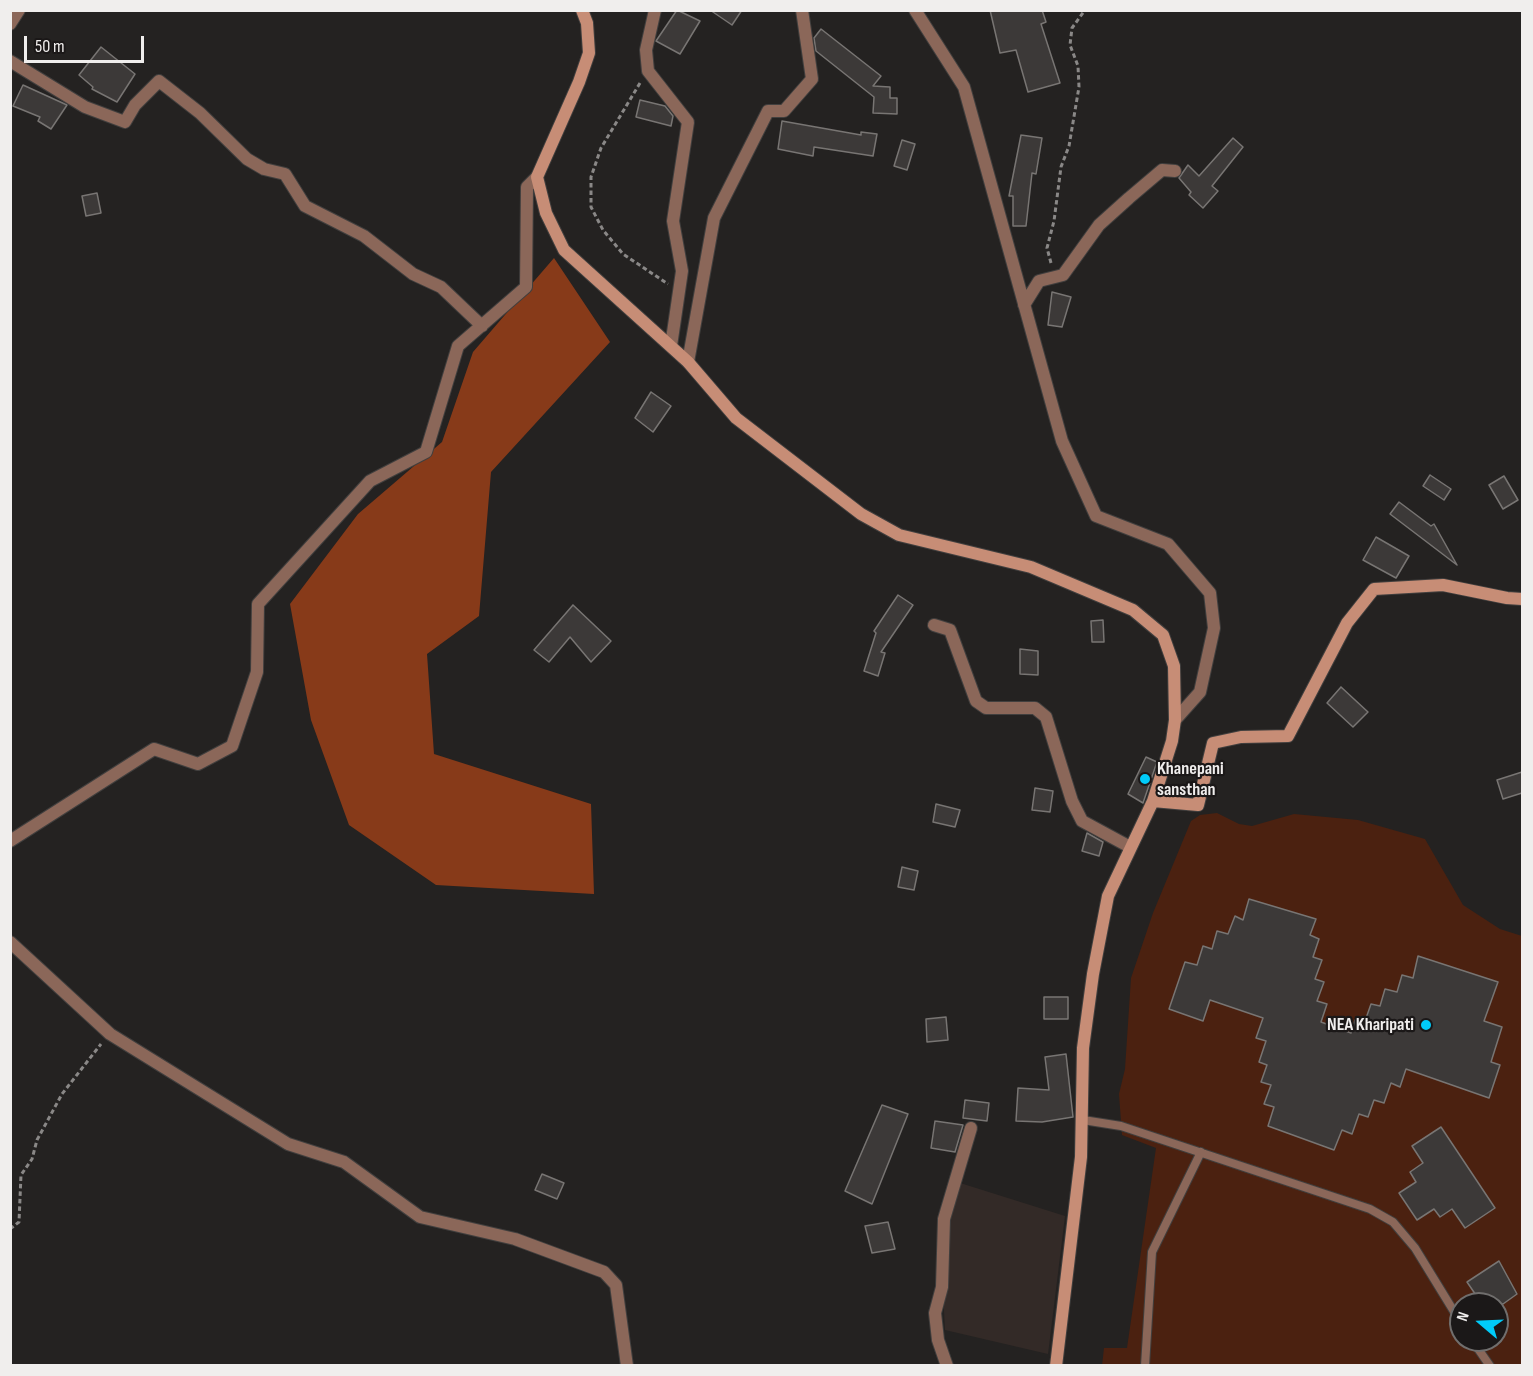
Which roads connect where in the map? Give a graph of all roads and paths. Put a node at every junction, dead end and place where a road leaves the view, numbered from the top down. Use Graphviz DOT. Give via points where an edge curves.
graph roads {
  1 [pos="19,10"];
  2 [pos="582,10"];
  3 [pos="655,10"];
  4 [pos="802,10"];
  5 [pos="915,10"];
  6 [pos="1085,10"];
  7 [pos="10,24"];
  8 [pos="10,61"];
  9 [pos="648,71"];
  10 [pos="1174,171"];
  11 [pos="537,177"];
  12 [pos="1055,277"];
  13 [pos="680,291"];
  14 [pos="1024,305"];
  15 [pos="482,326"];
  16 [pos="671,346"];
  17 [pos="688,362"];
  18 [pos="1522,599"];
  19 [pos="934,625"];
  20 [pos="1175,720"];
  21 [pos="1153,801"];
  22 [pos="10,841"];
  23 [pos="1130,847"];
  24 [pos="10,942"];
  25 [pos="110,1034"];
  26 [pos="1083,1120"];
  27 [pos="971,1128"];
  28 [pos="1201,1152"];
  29 [pos="10,1229"];
  30 [pos="1449,1303"];
  31 [pos="1481,1352"];
  32 [pos="627,1365"];
  33 [pos="947,1365"];
  34 [pos="1056,1365"];
  35 [pos="1145,1365"];
  36 [pos="1490,1365"];
  1 -- 7 [label="street"];
  2 -- 11 [label="main road" via="590,53"];
  3 -- 9 [label="street" via="646,50"];
  4 -- 17 [label="street" via="813,79 784,111 768,111 714,218"];
  5 -- 14 [label="street" via="964,87"];
  6 -- 12 [label="path" via="1072,28 1079,87 1047,248"];
  8 -- 15 [label="street" via="85,107 125,122 135,105 159,81 200,113 247,159 264,170 285,174 305,206 364,236 413,274 441,287"];
  9 -- 13 [label="street" via="688,122 673,220 682,271"];
  9 -- 13 [label="path" via="601,148 591,177 591,207 622,254"];
  10 -- 12 [label="street" via="1161,170 1137,191 1099,225 1063,275"];
  11 -- 15 [label="street" via="526,188 526,286"];
  11 -- 16 [label="main road" via="546,213 564,250"];
  12 -- 14 [label="street" via="1039,281"];
  13 -- 16 [label="street"];
  14 -- 20 [label="street" via="1062,441 1096,516 1168,544 1210,593 1214,628 1200,692"];
  15 -- 22 [label="street" via="458,346 426,452 370,481 258,604 257,672 232,746 198,764 154,749"];
  16 -- 17 [label="main road"];
  17 -- 20 [label="main road" via="736,418 879,526 899,535 1031,567 1133,610 1163,635 1174,666"];
  18 -- 21 [label="main road" via="1443,585 1374,589 1347,622 1288,736 1241,737 1213,743 1198,805"];
  19 -- 23 [label="street" via="950,630 976,701 986,708 1035,708 1046,717 1082,821"];
  20 -- 21 [label="main road"];
  21 -- 23 [label="main road"];
  23 -- 26 [label="main road" via="1108,896 1096,954 1083,1048"];
  24 -- 25 [label="street"];
  25 -- 29 [label="path" via="62,1094 37,1140 32,1159 21,1175 19,1222"];
  25 -- 32 [label="street" via="288,1144 344,1162 420,1217 515,1239 604,1272 616,1285"];
  26 -- 28 [label="lane" via="1121,1126"];
  26 -- 34 [label="main road"];
  27 -- 33 [label="street" via="944,1219 942,1287 935,1313 938,1340"];
  28 -- 30 [label="lane" via="1370,1209 1393,1222 1415,1248"];
  28 -- 35 [label="lane" via="1152,1252"];
  31 -- 36 [label="lane"];
}
